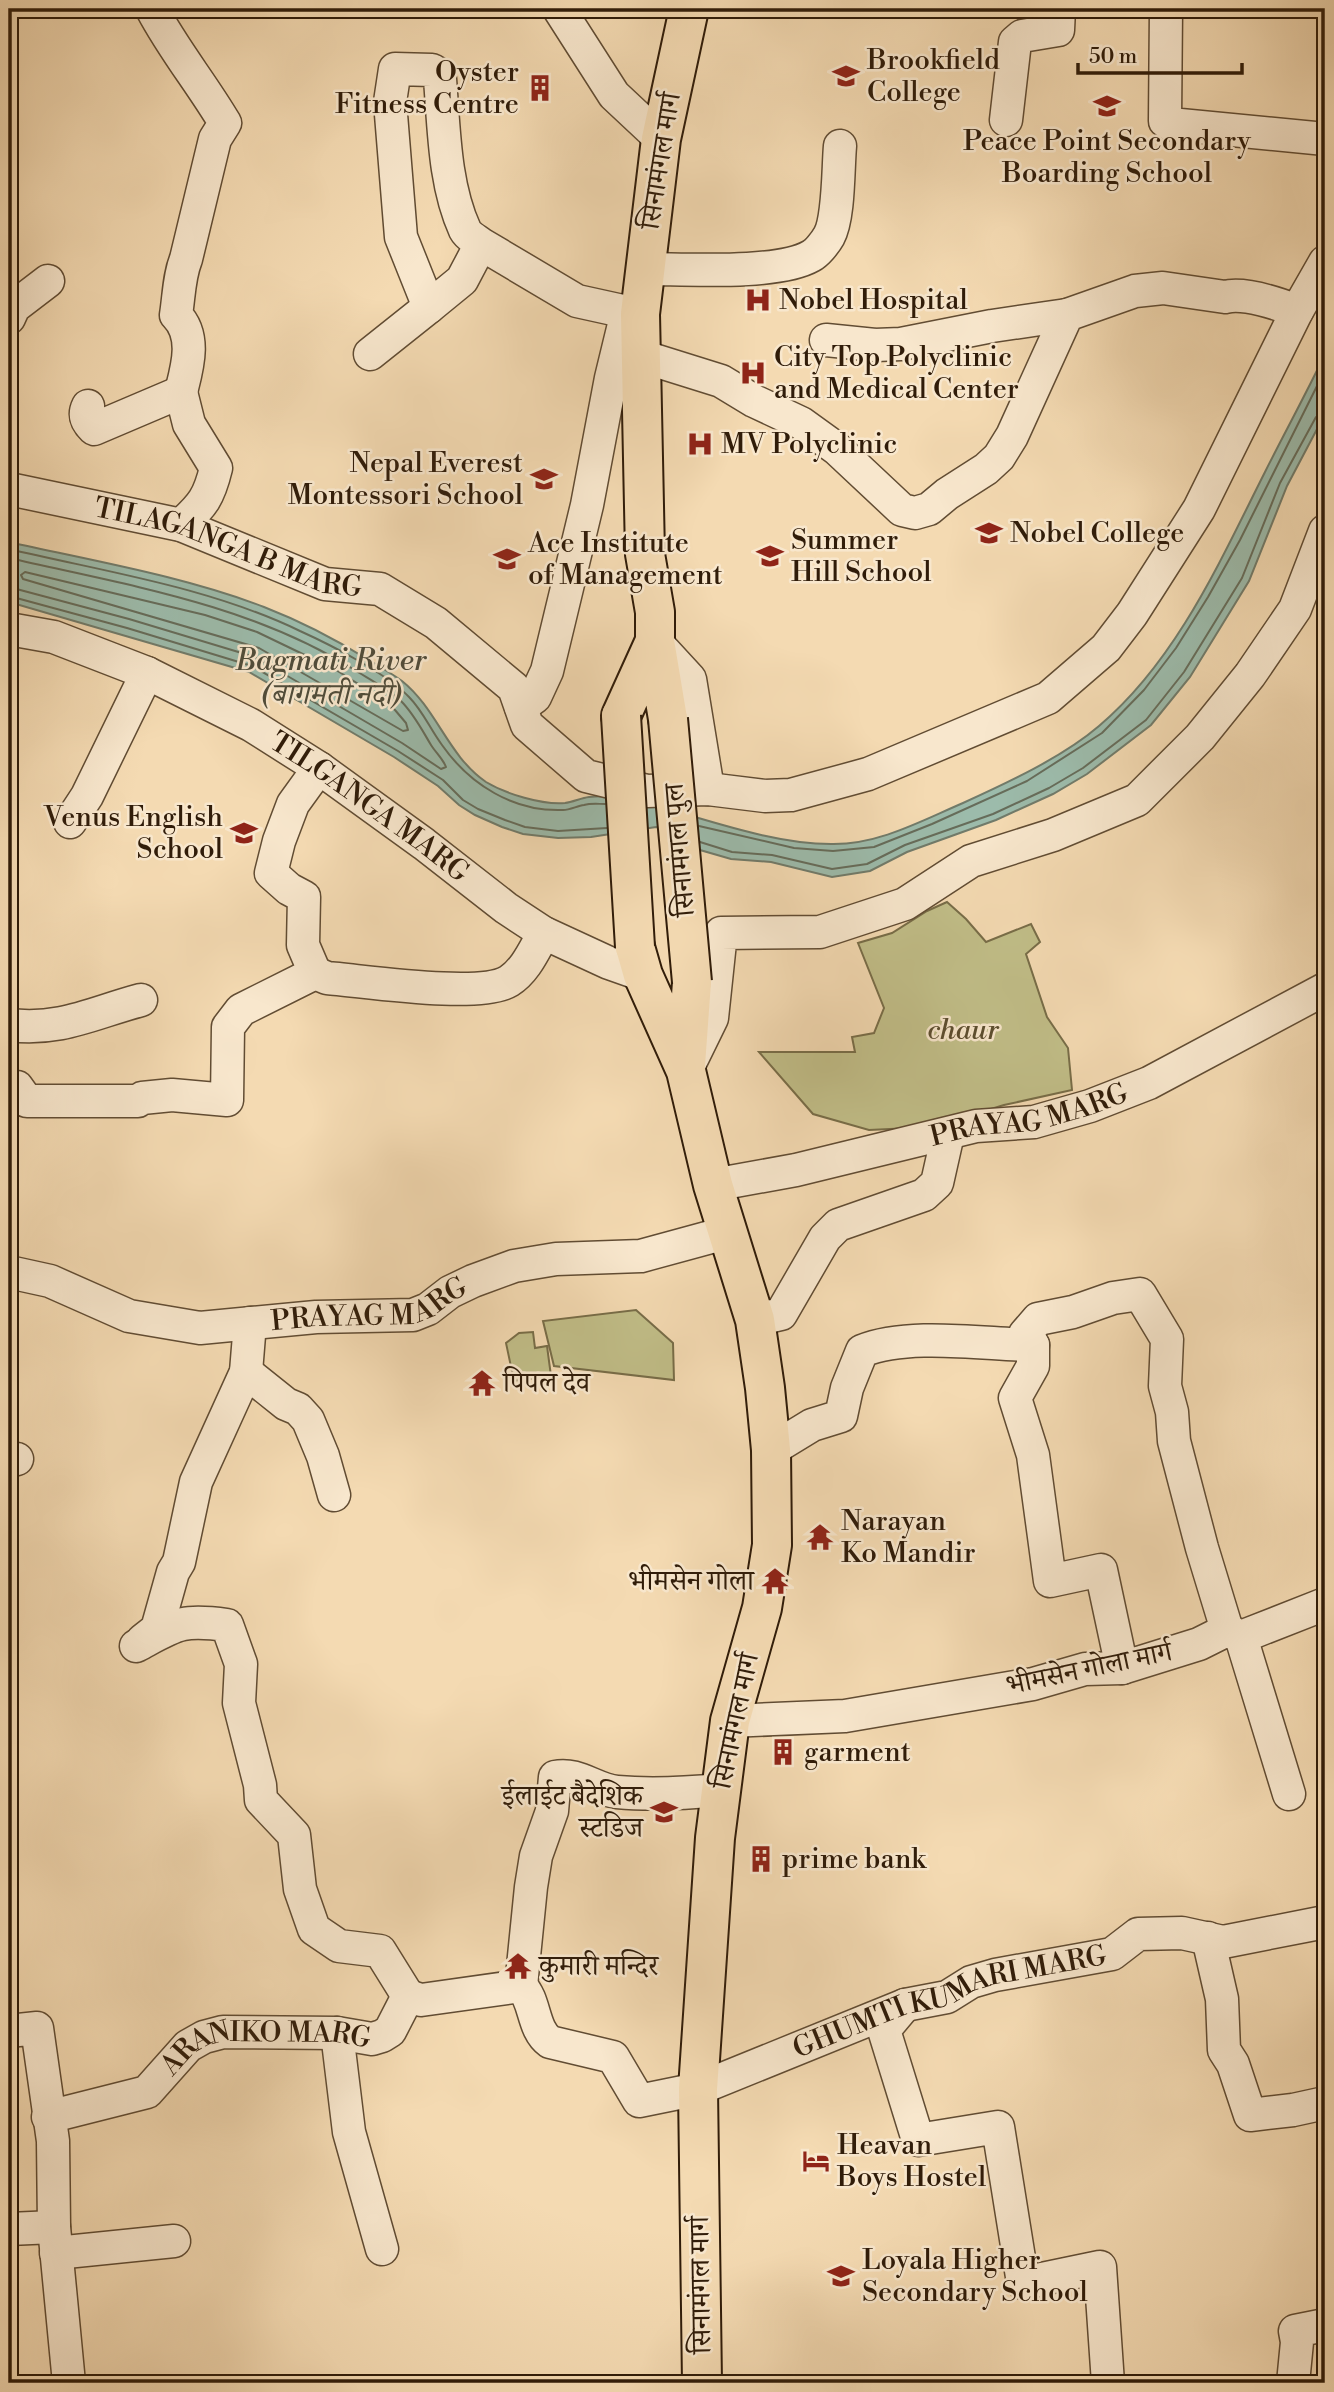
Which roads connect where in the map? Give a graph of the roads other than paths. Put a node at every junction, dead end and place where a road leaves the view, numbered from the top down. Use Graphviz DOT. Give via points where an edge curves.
graph roads {
  1 [pos="152,9"];
  2 [pos="559,9"];
  3 [pos="689,9"];
  4 [pos="1059,9"];
  5 [pos="1166,9"];
  6 [pos="1006,120"];
  7 [pos="661,139"];
  8 [pos="1325,139"];
  9 [pos="840,146"];
  10 [pos="481,244"];
  11 [pos="1325,262"];
  12 [pos="646,269"];
  13 [pos="48,281"];
  14 [pos="429,307"];
  15 [pos="1297,311"];
  16 [pos="634,313"];
  17 [pos="1067,315"];
  18 [pos="9,317"];
  19 [pos="827,340"];
  20 [pos="370,354"];
  21 [pos="641,356"];
  22 [pos="181,392"];
  23 [pos="88,405"];
  24 [pos="9,489"];
  25 [pos="181,525"];
  26 [pos="1325,531"];
  27 [pos="9,629"];
  28 [pos="655,641"];
  29 [pos="147,673"];
  30 [pos="521,707"];
  31 [pos="319,768"];
  32 [pos="708,789"];
  33 [pos="70,822"];
  34 [pos="544,933"];
  35 [pos="639,961"];
  36 [pos="315,973"];
  37 [pos="1325,989"];
  38 [pos="141,1000"];
  39 [pos="9,1025"];
  40 [pos="686,1071"];
  41 [pos="9,1087"];
  42 [pos="948,1134"];
  43 [pos="713,1185"];
  44 [pos="729,1232"];
  45 [pos="9,1272"];
  46 [pos="755,1320"];
  47 [pos="250,1323"];
  48 [pos="1033,1345"];
  49 [pos="246,1372"];
  50 [pos="771,1450"];
  51 [pos="334,1495"];
  52 [pos="1325,1604"];
  53 [pos="1234,1634"];
  54 [pos="1122,1668"];
  55 [pos="730,1721"];
  56 [pos="720,1790"];
  57 [pos="1289,1794"];
  58 [pos="1325,1922"];
  59 [pos="1208,1938"];
  60 [pos="522,1986"];
  61 [pos="408,1996"];
  62 [pos="905,2005"];
  63 [pos="9,2031"];
  64 [pos="337,2033"];
  65 [pos="698,2089"];
  66 [pos="1325,2103"];
  67 [pos="48,2117"];
  68 [pos="9,2229"];
  69 [pos="55,2240"];
  70 [pos="174,2241"];
  71 [pos="382,2249"];
  72 [pos="1325,2325"];
  73 [pos="69,2383"];
  74 [pos="702,2383"];
  75 [pos="1108,2383"];
  76 [pos="1293,2383"];
  1 -- 22 [label="street" via="225,123 215,139 180,274 176,316 190,358"];
  2 -- 7 [label="street" via="614,95"];
  3 -- 7 [label="main road, सिनामंगल मार्ग"];
  4 -- 6 [label="street" via="1058,30 1015,41"];
  5 -- 8 [label="street" via="1165,121"];
  7 -- 12 [label="main road, सिनामंगल मार्ग"];
  9 -- 12 [label="street" via="830,235 814,255 769,267"];
  10 -- 14 [label="street" via="462,280"];
  10 -- 14 [label="street" via="466,232 453,191 440,79 432,70 396,69 390,102 401,237"];
  10 -- 16 [label="street" via="577,301"];
  11 -- 15 [label="street, TILAGANGA B MARG"];
  12 -- 16 [label="main road, सिनामंगल मार्ग"];
  13 -- 18 [label="street" via="14,307"];
  14 -- 20 [label="street"];
  15 -- 17 [label="street" via="1233,295 1163,288 1135,291"];
  15 -- 32 [label="street, TILAGANGA B MARG" via="1199,509 1132,614 1106,648 1048,698 868,774 825,787 765,796"];
  16 -- 21 [label="main road, सिनामंगल मार्ग"];
  16 -- 30 [label="street" via="611,378 587,505 547,671 535,697"];
  17 -- 19 [label="street" via="901,344"];
  17 -- 21 [label="street" via="999,457 929,509 915,513 902,510 837,449 801,423 720,382"];
  21 -- 28 [label="main road, सिनामंगल मार्ग" via="645,554"];
  22 -- 23 [label="street" via="94,429 85,412"];
  22 -- 25 [label="street" via="189,424 216,468 211,492"];
  24 -- 25 [label="street, TILAGANGA B MARG"];
  25 -- 30 [label="street, TILAGANGA B MARG" via="325,584 380,589 436,623 514,688"];
  26 -- 40 [label="street" via="1295,609 1250,675 1200,737 1137,800 971,862 905,904 820,932 722,933 712,1018"];
  27 -- 29 [label="street, TILGANGA MARG" via="54,638"];
  28 -- 32 [label="street" via="690,679"];
  28 -- 35 [label="main road, सिनामंगल पुल, bridge" via="621,716"];
  28 -- 40 [label="main road, सिनामंगल पुल, bridge" via="668,719 692,982"];
  29 -- 31 [label="street, TILGANGA MARG" via="251,725"];
  29 -- 33 [label="street"];
  30 -- 32 [label="street, TILAGANGA B MARG" via="527,725 586,776 647,791"];
  31 -- 34 [label="street, TILGANGA MARG"];
  31 -- 36 [label="street" via="293,804 271,873 304,897 303,945"];
  34 -- 35 [label="street, TILGANGA MARG" via="609,963"];
  34 -- 36 [label="street" via="524,968 506,983 465,990 327,978"];
  35 -- 40 [label="main road"];
  36 -- 41 [label="street" via="241,1010 228,1027 227,1100 172,1095 138,1101 27,1101 17,1087"];
  37 -- 42 [label="street, PRAYAG MARG" via="1149,1083 1090,1106 1034,1122 976,1126"];
  38 -- 39 [label="street" via="71,1023"];
  40 -- 43 [label="main road, सिनामंगल मार्ग"];
  42 -- 43 [label="street, PRAYAG MARG"];
  42 -- 46 [label="street" via="937,1184 924,1195 838,1225 825,1238 781,1314"];
  43 -- 44 [label="main road, सिनामंगल मार्ग"];
  44 -- 46 [label="main road, सिनामंगल मार्ग"];
  44 -- 47 [label="street, PRAYAG MARG" via="641,1256 556,1259 514,1266 473,1280 413,1315"];
  45 -- 47 [label="street, PRAYAG MARG" via="50,1281 130,1316 200,1328"];
  46 -- 50 [label="main road, सिनामंगल मार्ग"];
  47 -- 49 [label="street"];
  48 -- 50 [label="street" via="920,1341 862,1351 853,1367 841,1416 813,1425"];
  48 -- 53 [label="street" via="1025,1334 1038,1319 1140,1294 1167,1339 1165,1386 1174,1441 1202,1548"];
  48 -- 54 [label="street" via="1032,1366 1015,1398 1033,1455 1050,1581 1101,1570"];
  49 -- 51 [label="street" via="308,1420"];
  49 -- 61 [label="street" via="196,1482 179,1563 157,1629 136,1646 177,1624 227,1625 241,1664 239,1703 261,1800 294,1835 300,1889 314,1929 339,1946 380,1951"];
  50 -- 55 [label="main road, सिनामंगल मार्ग" via="772,1545 762,1608"];
  52 -- 53 [label="street, भीमसेन गोला मार्ग"];
  53 -- 54 [label="street, भीमसेन गोला मार्ग"];
  53 -- 57 [label="street" via="1245,1643"];
  54 -- 55 [label="street, भीमसेन गोला मार्ग" via="1085,1669 1033,1684 845,1716"];
  55 -- 56 [label="main road, सिनामंगल मार्ग"];
  56 -- 60 [label="street" via="615,1792 568,1774 555,1777 552,1811 531,1887"];
  56 -- 65 [label="main road, सिनामंगल मार्ग"];
  58 -- 59 [label="street, GHUMTI KUMARI MARG" via="1223,1942"];
  59 -- 62 [label="street, GHUMTI KUMARI MARG" via="1182,1933 1138,1934 1112,1954 995,1975 971,1982 947,1997"];
  59 -- 66 [label="street" via="1222,1999 1224,2050 1250,2115"];
  60 -- 61 [label="street, ARANIKO MARG" via="421,2000"];
  60 -- 65 [label="street" via="544,2038 613,2057 639,2101"];
  61 -- 64 [label="street, ARANIKO MARG" via="390,2031 382,2036 372,2039"];
  62 -- 65 [label="street, GHUMTI KUMARI MARG"];
  62 -- 75 [label="street" via="884,2030 918,2140 998,2127 1023,2283 1100,2267"];
  63 -- 67 [label="street" via="37,2028"];
  64 -- 67 [label="street, ARANIKO MARG" via="223,2032 204,2037 188,2046 147,2092"];
  64 -- 71 [label="street" via="349,2132"];
  65 -- 74 [label="main road, सिनामंगल मार्ग"];
  67 -- 69 [label="street" via="53,2141"];
  68 -- 69 [label="street"];
  69 -- 70 [label="street"];
  69 -- 73 [label="street"];
  72 -- 76 [label="street" via="1295,2331"];
}
